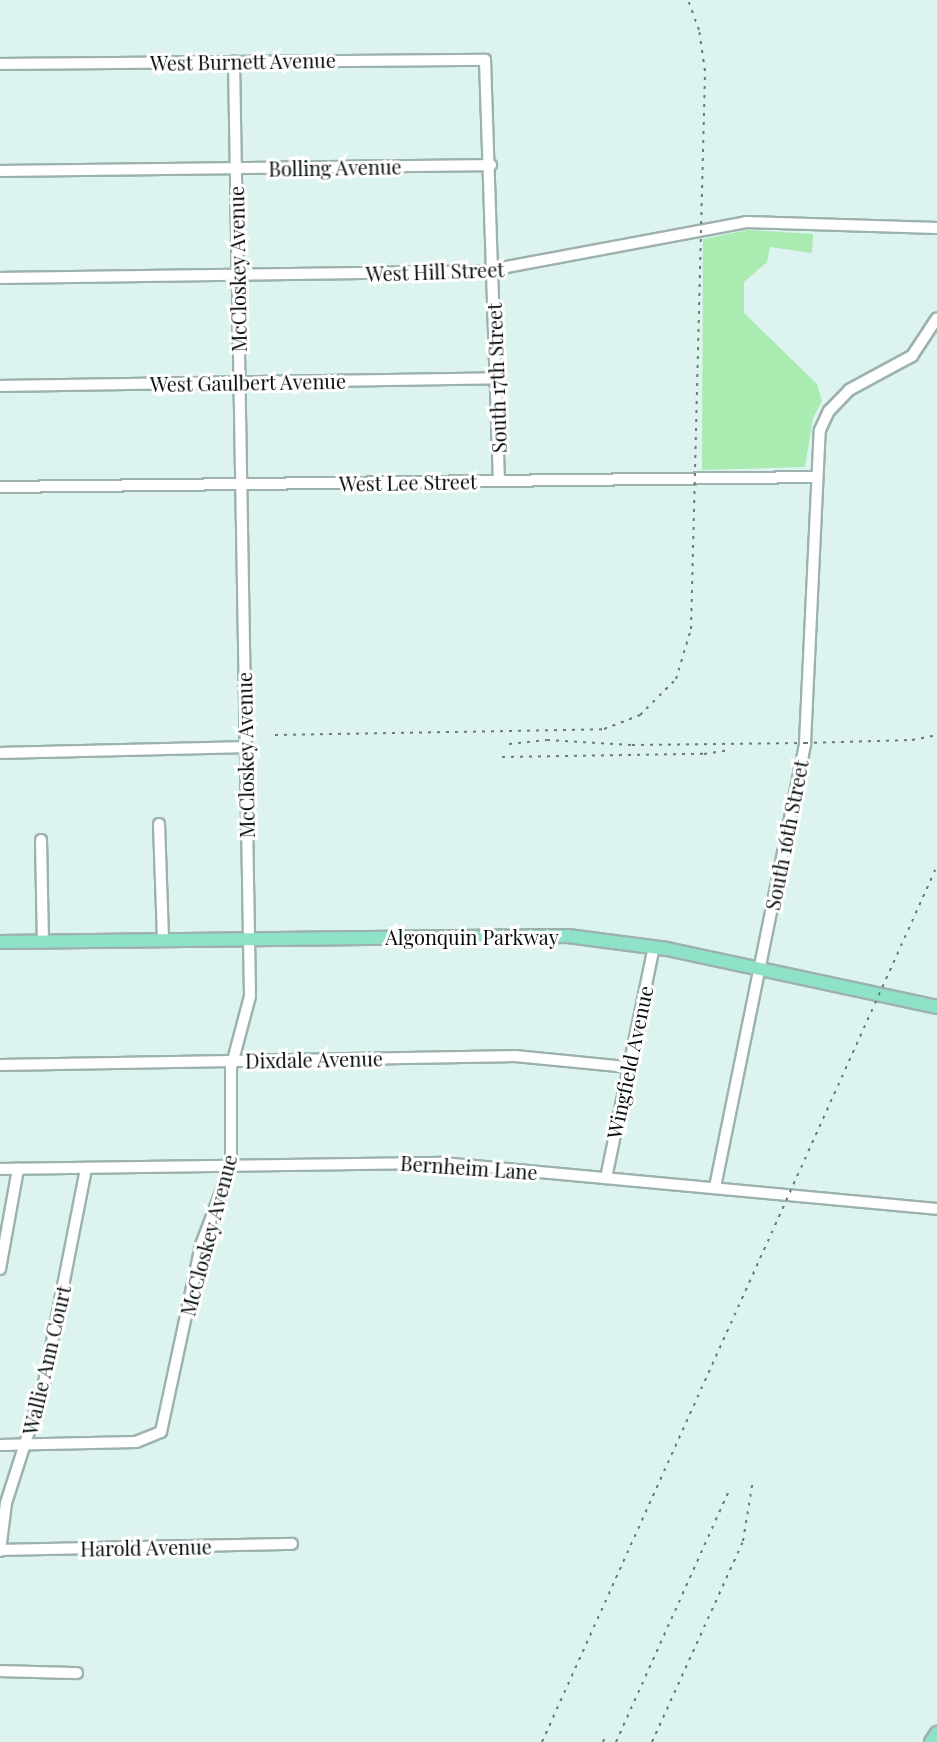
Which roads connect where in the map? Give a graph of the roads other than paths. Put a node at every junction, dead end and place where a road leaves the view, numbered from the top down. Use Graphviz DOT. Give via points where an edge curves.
graph roads {
  1 [pos="486,60"];
  2 [pos="234,61"];
  3 [pos="0,64"];
  4 [pos="490,165"];
  5 [pos="236,168"];
  6 [pos="0,171"];
  7 [pos="937,228"];
  8 [pos="494,270"];
  9 [pos="237,275"];
  10 [pos="0,278"];
  11 [pos="937,318"];
  12 [pos="496,378"];
  13 [pos="238,382"];
  14 [pos="0,386"];
  15 [pos="815,477"];
  16 [pos="498,481"];
  17 [pos="240,484"];
  18 [pos="0,487"];
  19 [pos="245,747"];
  20 [pos="0,753"];
  21 [pos="159,824"];
  22 [pos="41,840"];
  23 [pos="248,938"];
  24 [pos="163,939"];
  25 [pos="0,942"];
  26 [pos="43,942"];
  27 [pos="654,947"];
  28 [pos="759,969"];
  29 [pos="937,1007"];
  30 [pos="232,1060"];
  31 [pos="0,1065"];
  32 [pos="628,1067"];
  33 [pos="231,1166"];
  34 [pos="86,1168"];
  35 [pos="0,1169"];
  36 [pos="18,1169"];
  37 [pos="606,1178"];
  38 [pos="715,1187"];
  39 [pos="937,1209"];
  40 [pos="0,1269"];
  41 [pos="26,1444"];
  42 [pos="0,1445"];
  43 [pos="292,1544"];
  44 [pos="0,1550"];
  45 [pos="0,1671"];
  46 [pos="77,1673"];
  47 [pos="937,1733"];
  48 [pos="931,1742"];
  1 -- 2 [label="street, West Burnett Avenue"];
  1 -- 4 [label="street, South 17th Street"];
  2 -- 3 [label="street, West Burnett Avenue"];
  2 -- 5 [label="street, McCloskey Avenue"];
  4 -- 5 [label="street, Bolling Avenue"];
  4 -- 8 [label="street, South 17th Street"];
  5 -- 6 [label="street, Bolling Avenue"];
  5 -- 9 [label="street, McCloskey Avenue"];
  7 -- 8 [label="street, West Hill Street" via="746,222"];
  8 -- 9 [label="street, West Hill Street"];
  8 -- 12 [label="street, South 17th Street"];
  9 -- 10 [label="street, West Hill Street"];
  9 -- 13 [label="street, McCloskey Avenue"];
  11 -- 15 [label="street, South 16th Street" via="912,356 858,384 829,411 817,444"];
  12 -- 13 [label="street, West Gaulbert Avenue"];
  12 -- 16 [label="street, South 17th Street"];
  13 -- 14 [label="street, West Gaulbert Avenue"];
  13 -- 17 [label="street, McCloskey Avenue"];
  15 -- 16 [label="street, West Lee Street"];
  15 -- 28 [label="street, South 16th Street" via="806,734"];
  16 -- 17 [label="street, West Lee Street"];
  17 -- 18 [label="street, West Lee Street"];
  17 -- 19 [label="street, McCloskey Avenue"];
  19 -- 20 [label="street"];
  19 -- 23 [label="street, McCloskey Avenue"];
  21 -- 24 [label="street"];
  22 -- 26 [label="street"];
  23 -- 24 [label="main road, Algonquin Parkway"];
  23 -- 27 [label="main road, Algonquin Parkway" via="514,934"];
  23 -- 30 [label="street, McCloskey Avenue" via="250,996"];
  24 -- 26 [label="main road, Algonquin Parkway"];
  25 -- 26 [label="main road, Algonquin Parkway"];
  27 -- 28 [label="main road, Algonquin Parkway"];
  27 -- 32 [label="street, Wingfield Avenue"];
  28 -- 29 [label="main road, Algonquin Parkway"];
  28 -- 38 [label="street, South 16th Street"];
  30 -- 31 [label="street, Dixdale Avenue"];
  30 -- 32 [label="street, Dixdale Avenue" via="515,1056"];
  30 -- 33 [label="street, McCloskey Avenue"];
  32 -- 37 [label="street, Wingfield Avenue"];
  33 -- 34 [label="street, Bernheim Lane"];
  33 -- 37 [label="street, Bernheim Lane" via="410,1162"];
  33 -- 41 [label="street, McCloskey Avenue" via="201,1245 165,1423 158,1436 136,1443"];
  34 -- 36 [label="street, Bernheim Lane"];
  34 -- 41 [label="street, Wallie Ann Court" via="42,1388"];
  35 -- 36 [label="street, Bernheim Lane"];
  36 -- 40 [label="street"];
  37 -- 38 [label="street, Bernheim Lane"];
  38 -- 39 [label="street, Bernheim Lane"];
  41 -- 42 [label="street"];
  41 -- 44 [label="street, Wallie Ann Court" via="6,1503"];
  43 -- 44 [label="street, Harold Avenue"];
  45 -- 46 [label="street"];
  47 -- 48 [label="main road"];
}
